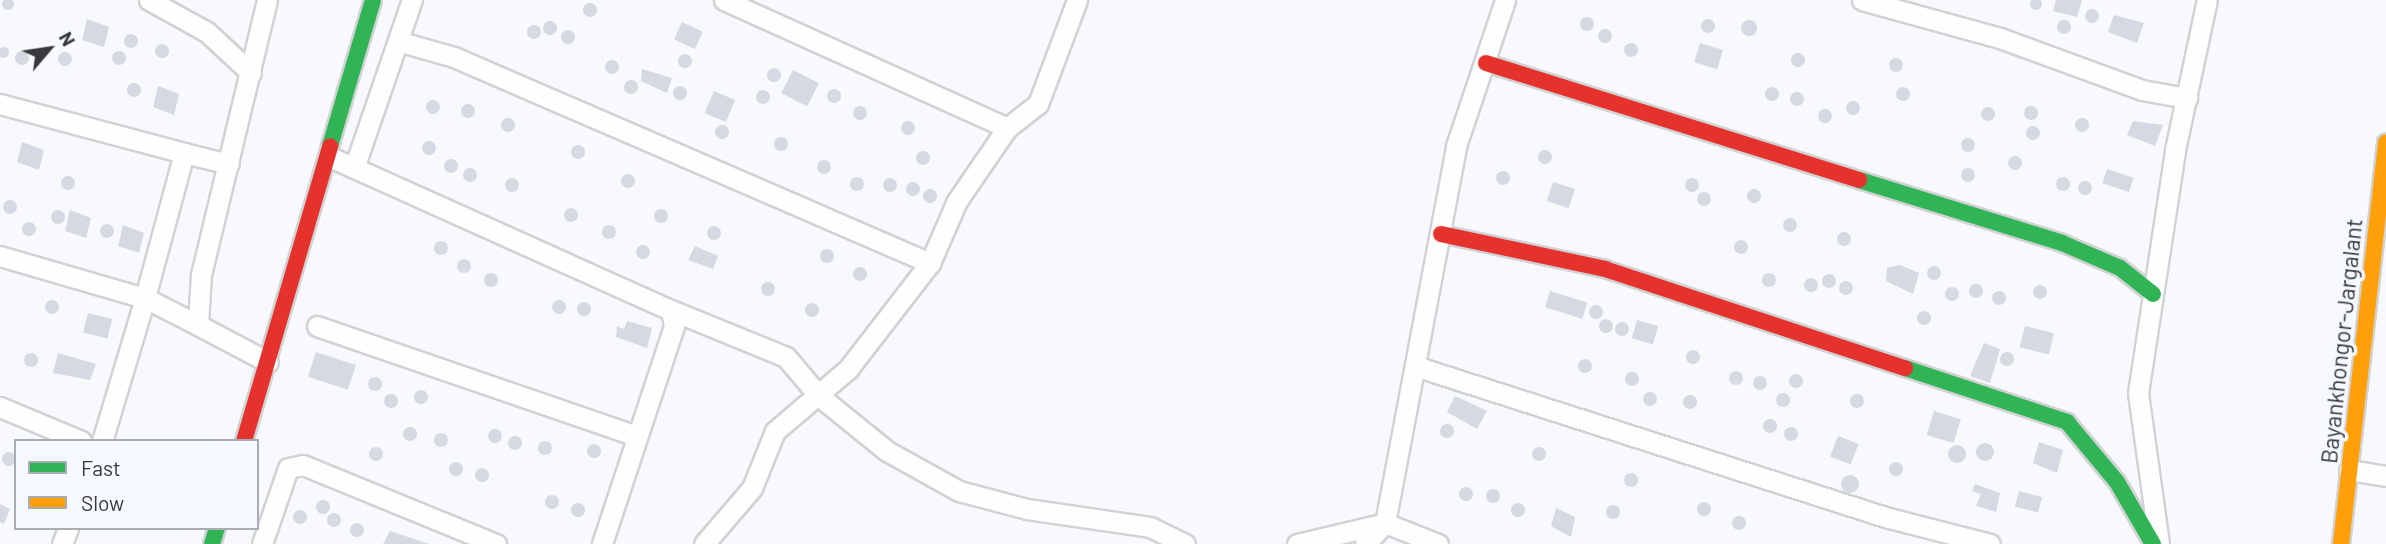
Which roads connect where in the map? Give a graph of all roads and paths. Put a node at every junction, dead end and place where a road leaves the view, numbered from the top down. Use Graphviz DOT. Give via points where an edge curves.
graph roads {
  1 [pos="149,0"];
  2 [pos="267,0"];
  3 [pos="373,0"];
  4 [pos="412,0"];
  5 [pos="724,0"];
  6 [pos="1077,0"];
  7 [pos="1505,0"];
  8 [pos="1862,0"];
  9 [pos="2207,0"];
  10 [pos="401,42"];
  11 [pos="1486,63"];
  12 [pos="251,73"];
  13 [pos="2187,98"];
  14 [pos="0,104"];
  15 [pos="1007,128"];
  16 [pos="2386,143"];
  17 [pos="184,153"];
  18 [pos="330,157"];
  19 [pos="229,164"];
  20 [pos="354,168"];
  21 [pos="1441,234"];
  22 [pos="0,256"];
  23 [pos="929,263"];
  24 [pos="2153,294"];
  25 [pos="145,298"];
  26 [pos="671,310"];
  27 [pos="2367,310"];
  28 [pos="2386,320"];
  29 [pos="198,325"];
  30 [pos="317,326"];
  31 [pos="268,362"];
  32 [pos="1418,367"];
  33 [pos="819,396"];
  34 [pos="0,407"];
  35 [pos="636,436"];
  36 [pos="76,439"];
  37 [pos="103,439"];
  38 [pos="245,439"];
  39 [pos="2349,470"];
  40 [pos="2386,476"];
  41 [pos="1385,523"];
  42 [pos="262,544"];
  43 [pos="496,544"];
  44 [pos="602,544"];
  45 [pos="704,544"];
  46 [pos="1185,544"];
  47 [pos="1297,544"];
  48 [pos="1366,544"];
  49 [pos="1438,544"];
  50 [pos="1990,544"];
  51 [pos="2153,544"];
  52 [pos="2160,544"];
  53 [pos="2340,544"];
  1 -- 12 [label="street" via="207,32"];
  2 -- 12 [label="street"];
  3 -- 18 [label="street"];
  4 -- 10 [label="street"];
  5 -- 15 [label="street"];
  6 -- 15 [label="street" via="1038,104"];
  7 -- 11 [label="street"];
  8 -- 13 [label="street" via="2000,38 2142,90"];
  9 -- 13 [label="street"];
  10 -- 20 [label="street"];
  10 -- 23 [label="street" via="454,57"];
  11 -- 21 [label="street" via="1457,146"];
  11 -- 24 [label="street" via="2062,243 2120,268"];
  12 -- 19 [label="street"];
  13 -- 24 [label="street"];
  14 -- 17 [label="street"];
  15 -- 23 [label="street" via="957,201"];
  16 -- 27 [label="street, Bayankhongor-Jargalant"];
  17 -- 19 [label="street"];
  17 -- 25 [label="street"];
  18 -- 20 [label="street"];
  18 -- 31 [label="street"];
  19 -- 29 [label="street" via="201,274"];
  20 -- 26 [label="street"];
  21 -- 32 [label="street" via="1426,292"];
  21 -- 51 [label="street" via="1605,269 2067,422 2116,482"];
  22 -- 25 [label="street"];
  23 -- 33 [label="street" via="848,369"];
  24 -- 52 [label="street" via="2138,393"];
  25 -- 29 [label="street"];
  25 -- 37 [label="street"];
  26 -- 33 [label="street" via="786,357"];
  26 -- 35 [label="street" via="674,326"];
  27 -- 28 [label="street"];
  27 -- 39 [label="street, Bayankhongor-Jargalant"];
  29 -- 31 [label="street"];
  30 -- 35 [label="street"];
  31 -- 38 [label="street"];
  32 -- 41 [label="street"];
  32 -- 50 [label="street" via="1889,519"];
  33 -- 45 [label="street" via="775,431 752,488"];
  33 -- 46 [label="street" via="887,451 959,491 1027,509 1150,527"];
  34 -- 36 [label="street"];
  35 -- 44 [label="street"];
  39 -- 40 [label="street"];
  39 -- 53 [label="street, Bayankhongor-Jargalant"];
  41 -- 47 [label="street"];
  41 -- 48 [label="street"];
  41 -- 49 [label="street"];
  42 -- 43 [label="street" via="288,468 303,466"];
}
